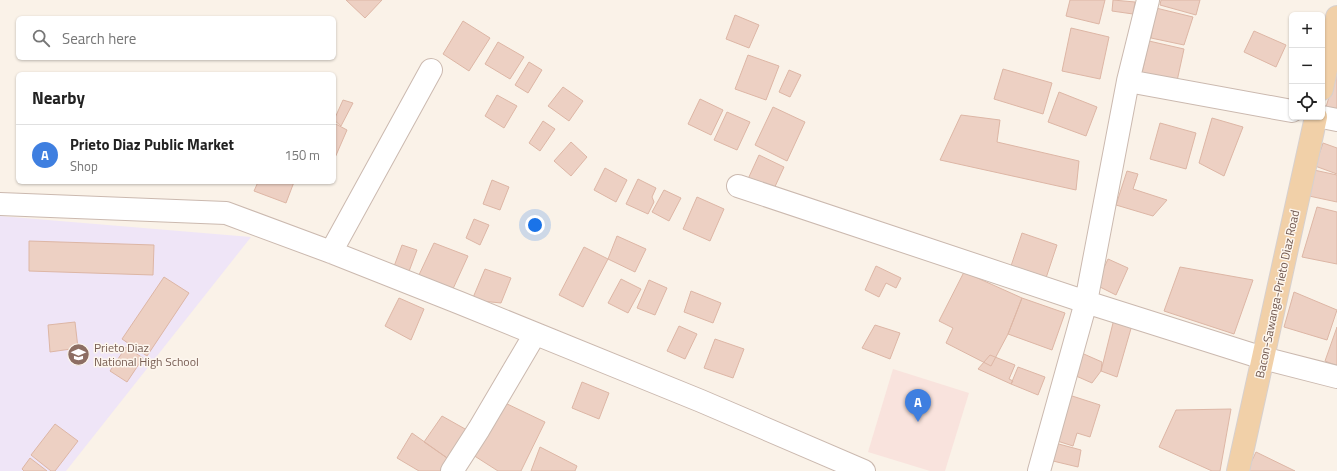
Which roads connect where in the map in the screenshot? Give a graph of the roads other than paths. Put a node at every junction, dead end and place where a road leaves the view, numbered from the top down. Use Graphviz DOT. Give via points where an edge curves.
graph roads {
  1 [pos="1148,0"];
  2 [pos="1337,17"];
  3 [pos="431,70"];
  4 [pos="1128,81"];
  5 [pos="1323,84"];
  6 [pos="1289,110"];
  7 [pos="1325,117"];
  8 [pos="1315,120"];
  9 [pos="1337,120"];
  10 [pos="738,186"];
  11 [pos="0,204"];
  12 [pos="331,252"];
  13 [pos="1086,302"];
  14 [pos="535,334"];
  15 [pos="1264,358"];
  16 [pos="1337,377"];
  17 [pos="452,471"];
  18 [pos="864,471"];
  19 [pos="1039,471"];
  20 [pos="1238,471"];
  1 -- 4 [label="street"];
  2 -- 5 [label="main road"];
  3 -- 12 [label="street"];
  4 -- 6 [label="street"];
  4 -- 13 [label="street"];
  7 -- 9 [label="street"];
  8 -- 15 [label="main road, Bacon-Sawanga-Prieto Diaz Road"];
  10 -- 13 [label="street"];
  11 -- 12 [label="street" via="226,213"];
  12 -- 14 [label="street"];
  13 -- 15 [label="street"];
  13 -- 19 [label="street"];
  14 -- 17 [label="street"];
  14 -- 18 [label="street"];
  15 -- 16 [label="street"];
  15 -- 20 [label="main road, Bacon-Sawanga-Prieto Diaz Road"];
}
